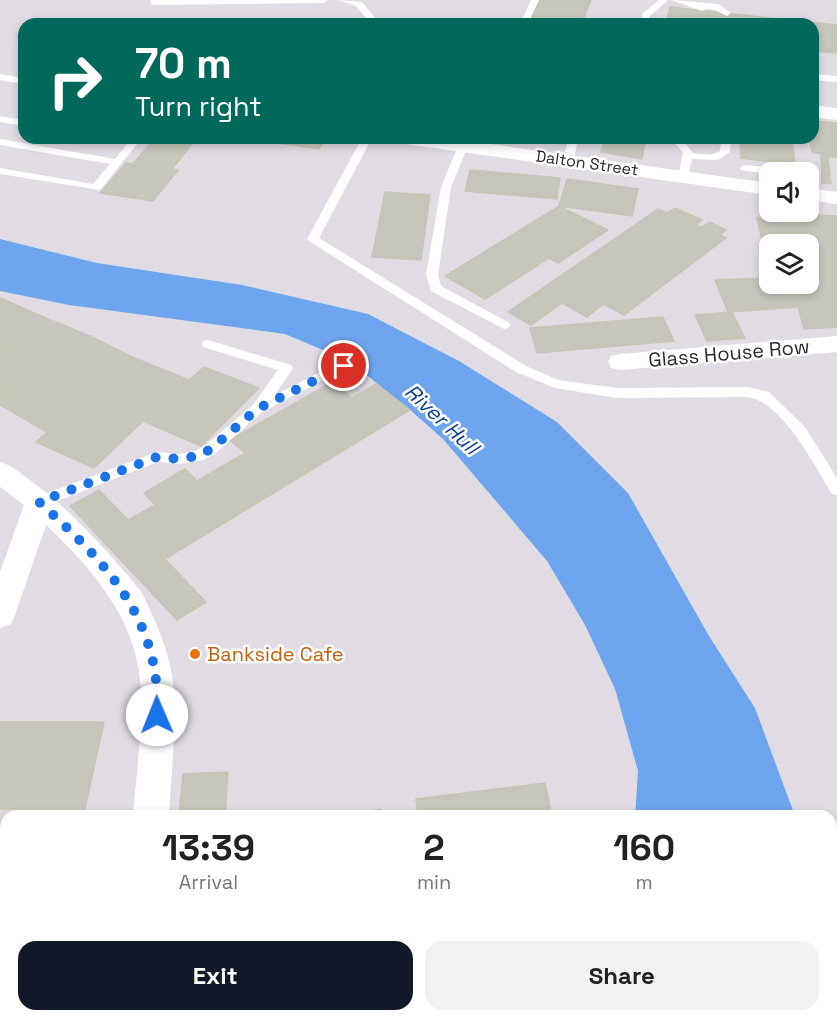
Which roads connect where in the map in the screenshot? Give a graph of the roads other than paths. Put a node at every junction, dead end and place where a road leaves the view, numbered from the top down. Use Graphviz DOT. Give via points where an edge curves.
graph roads {
  1 [pos="324,0"];
  2 [pos="342,0"];
  3 [pos="535,0"];
  4 [pos="664,0"];
  5 [pos="154,2"];
  6 [pos="676,3"];
  7 [pos="695,4"];
  8 [pos="704,10"];
  9 [pos="727,13"];
  10 [pos="371,18"];
  11 [pos="527,18"];
  12 [pos="645,18"];
  13 [pos="0,77"];
  14 [pos="819,78"];
  15 [pos="837,79"];
  16 [pos="18,80"];
  17 [pos="819,112"];
  18 [pos="837,114"];
  19 [pos="0,119"];
  20 [pos="18,122"];
  21 [pos="0,142"];
  22 [pos="132,144"];
  23 [pos="364,144"];
  24 [pos="473,144"];
  25 [pos="572,144"];
  26 [pos="681,144"];
  27 [pos="726,144"];
  28 [pos="687,155"];
  29 [pos="568,160"];
  30 [pos="116,162"];
  31 [pos="745,168"];
  32 [pos="759,169"];
  33 [pos="0,171"];
  34 [pos="683,177"];
  35 [pos="759,187"];
  36 [pos="819,196"];
  37 [pos="837,198"];
  38 [pos="504,325"];
  39 [pos="208,344"];
  40 [pos="837,344"];
  41 [pos="620,362"];
  42 [pos="344,366"];
  43 [pos="257,409"];
  44 [pos="0,472"];
  45 [pos="837,490"];
  46 [pos="39,502"];
  47 [pos="0,615"];
  48 [pos="151,810"];
  1 -- 5 [label="lane"];
  2 -- 10 [label="lane" via="359,4"];
  3 -- 11 [label="lane"];
  4 -- 12 [label="lane"];
  6 -- 7 [label="lane"];
  7 -- 8 [label="lane"];
  7 -- 9 [label="lane" via="719,7"];
  13 -- 16 [label="lane"];
  14 -- 15 [label="lane"];
  17 -- 18 [label="street"];
  19 -- 20 [label="lane"];
  21 -- 30 [label="lane"];
  22 -- 30 [label="lane"];
  23 -- 45 [label="lane" via="324,212 313,239 521,369 555,384 616,393 764,395 800,430"];
  24 -- 29 [label="street, Dalton Street"];
  24 -- 38 [label="lane" via="446,186 432,276 435,288"];
  25 -- 29 [label="lane"];
  26 -- 28 [label="lane"];
  27 -- 28 [label="lane" via="725,152 718,156"];
  28 -- 34 [label="lane"];
  29 -- 34 [label="street, Dalton Street"];
  30 -- 33 [label="lane" via="96,188"];
  31 -- 32 [label="lane"];
  34 -- 35 [label="street, Dalton Street"];
  36 -- 37 [label="street"];
  39 -- 43 [label="lane" via="286,368"];
  40 -- 41 [label="street, Glass House Row"];
  42 -- 43 [label="lane"];
  43 -- 46 [label="lane" via="198,456 157,457"];
  44 -- 46 [label="street"];
  46 -- 47 [label="street"];
  46 -- 48 [label="street" via="83,542 130,600 149,644 158,695"];
}
